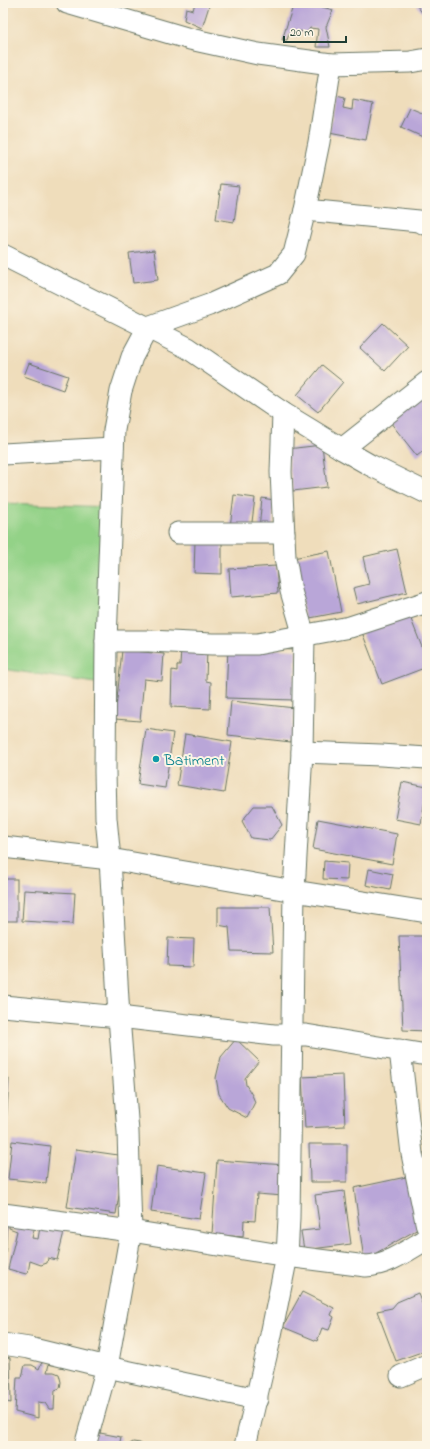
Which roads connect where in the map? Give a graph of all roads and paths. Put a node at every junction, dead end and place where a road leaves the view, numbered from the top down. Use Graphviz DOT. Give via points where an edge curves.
graph roads {
  1 [pos="67,3"];
  2 [pos="124,11"];
  3 [pos="427,59"];
  4 [pos="331,64"];
  5 [pos="305,210"];
  6 [pos="427,225"];
  7 [pos="3,255"];
  8 [pos="148,327"];
  9 [pos="427,382"];
  10 [pos="283,412"];
  11 [pos="113,448"];
  12 [pos="342,449"];
  13 [pos="3,454"];
  14 [pos="427,492"];
  15 [pos="178,533"];
  16 [pos="284,533"];
  17 [pos="427,602"];
  18 [pos="304,636"];
  19 [pos="106,641"];
  20 [pos="302,752"];
  21 [pos="427,758"];
  22 [pos="3,846"];
  23 [pos="110,859"];
  24 [pos="294,891"];
  25 [pos="427,912"];
  26 [pos="3,1006"];
  27 [pos="119,1016"];
  28 [pos="292,1034"];
  29 [pos="400,1050"];
  30 [pos="427,1055"];
  31 [pos="3,1214"];
  32 [pos="427,1227"];
  33 [pos="131,1231"];
  34 [pos="427,1240"];
  35 [pos="287,1256"];
  36 [pos="3,1344"];
  37 [pos="427,1365"];
  38 [pos="106,1367"];
  39 [pos="401,1376"];
  40 [pos="256,1399"];
  41 [pos="85,1446"];
  42 [pos="245,1446"];
  1 -- 2 [label="street"];
  2 -- 4 [label="street" via="190,39 258,54"];
  3 -- 4 [label="street" via="410,62"];
  4 -- 5 [label="street"];
  5 -- 6 [label="street" via="419,221"];
  5 -- 8 [label="street" via="294,254 278,274 209,305"];
  7 -- 8 [label="street"];
  8 -- 10 [label="street" via="188,348"];
  8 -- 11 [label="street" via="132,357 121,391"];
  9 -- 12 [label="street"];
  10 -- 12 [label="street"];
  10 -- 16 [label="street" via="281,472"];
  11 -- 13 [label="street"];
  11 -- 19 [label="street"];
  12 -- 14 [label="street"];
  15 -- 16 [label="street"];
  16 -- 18 [label="street" via="290,591"];
  17 -- 18 [label="street" via="350,627"];
  18 -- 19 [label="street" via="257,644"];
  18 -- 20 [label="street"];
  19 -- 23 [label="street" via="105,771"];
  20 -- 21 [label="street"];
  20 -- 24 [label="street"];
  22 -- 23 [label="street"];
  23 -- 24 [label="street"];
  23 -- 27 [label="street"];
  24 -- 25 [label="street"];
  24 -- 28 [label="street"];
  26 -- 27 [label="street"];
  27 -- 28 [label="street" via="274,1035"];
  27 -- 33 [label="street" via="128,1132"];
  28 -- 29 [label="street"];
  28 -- 35 [label="street"];
  29 -- 30 [label="street"];
  29 -- 32 [label="street" via="412,1154"];
  31 -- 33 [label="street"];
  33 -- 35 [label="street"];
  33 -- 38 [label="street"];
  34 -- 35 [label="street" via="375,1266"];
  35 -- 40 [label="street"];
  36 -- 38 [label="street"];
  37 -- 39 [label="street"];
  38 -- 40 [label="street"];
  38 -- 41 [label="street"];
  40 -- 42 [label="street"];
}
